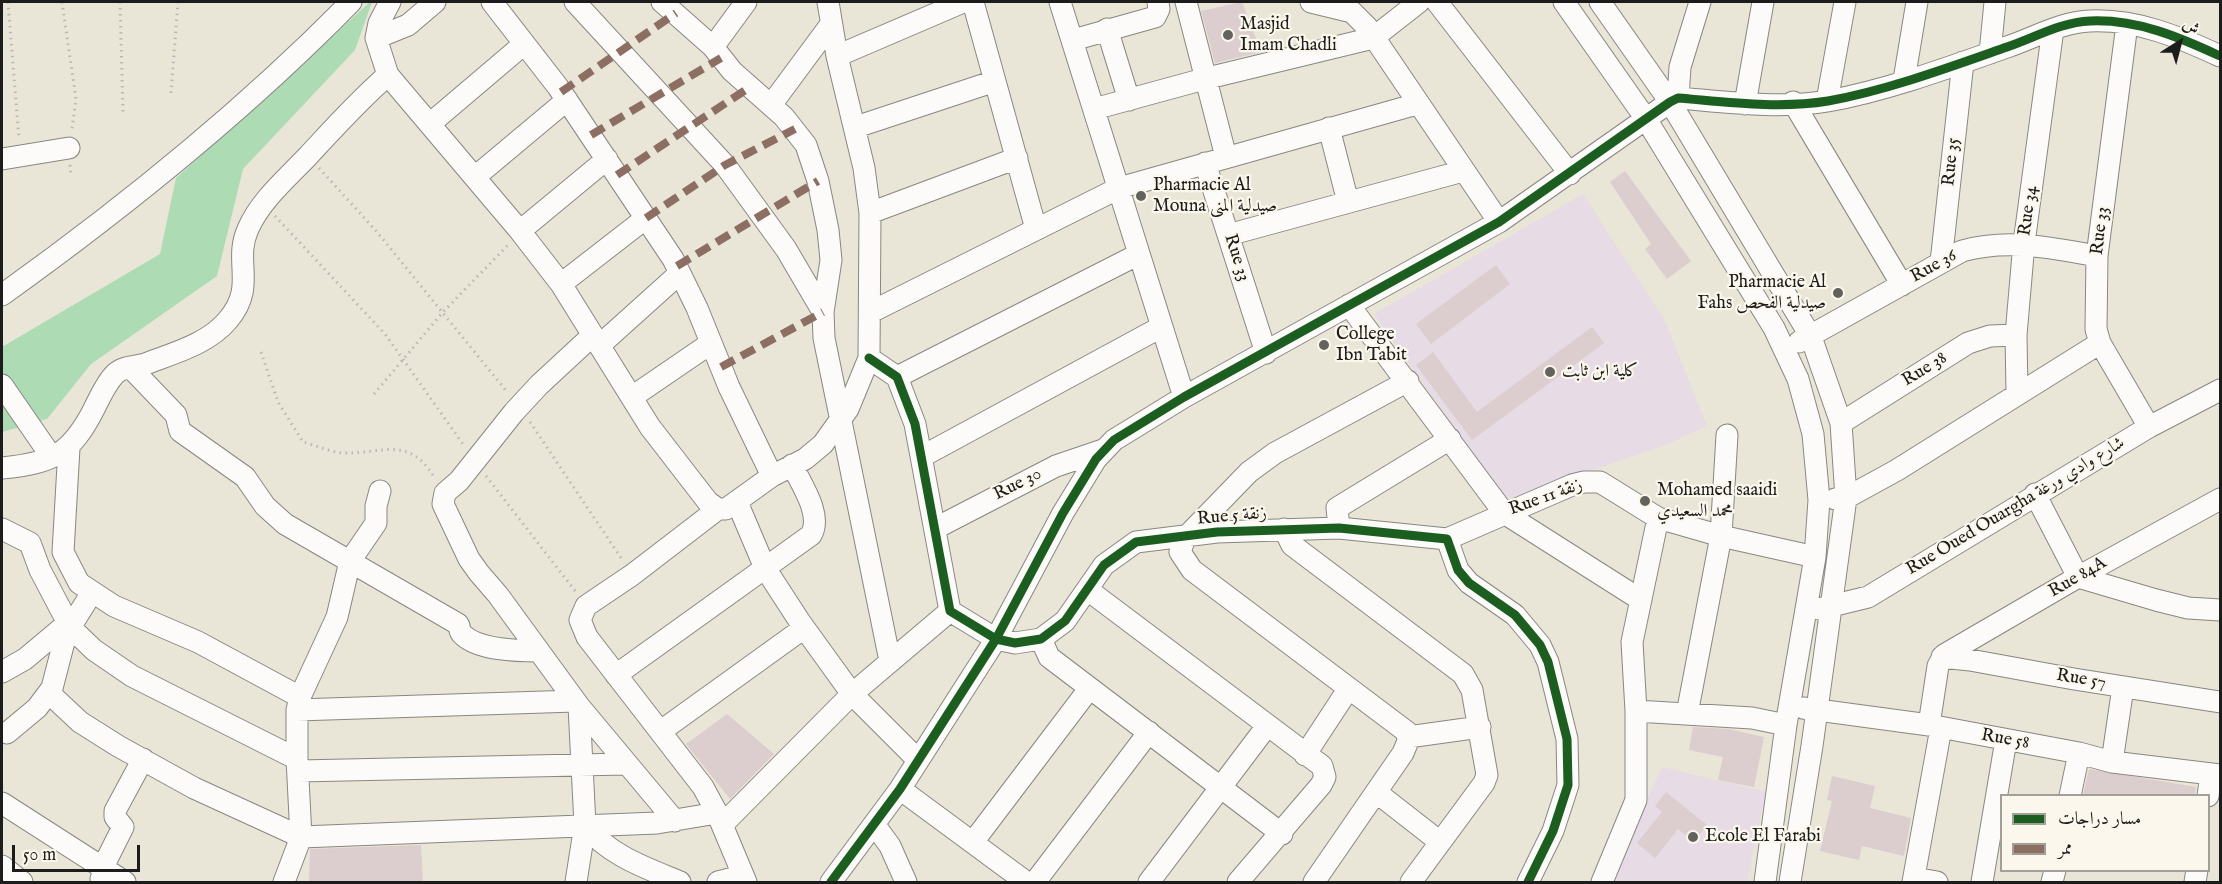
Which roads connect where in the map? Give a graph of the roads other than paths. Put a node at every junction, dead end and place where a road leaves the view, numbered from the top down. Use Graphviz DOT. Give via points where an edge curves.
graph roads {
  1 [pos="351,2"];
  2 [pos="390,2"];
  3 [pos="435,2"];
  4 [pos="492,2"];
  5 [pos="575,2"];
  6 [pos="662,2"];
  7 [pos="746,2"];
  8 [pos="828,2"];
  9 [pos="963,2"];
  10 [pos="973,2"];
  11 [pos="1060,2"];
  12 [pos="1158,2"];
  13 [pos="1186,2"];
  14 [pos="1311,2"];
  15 [pos="1419,2"];
  16 [pos="1437,2"];
  17 [pos="1564,2"];
  18 [pos="1600,2"];
  19 [pos="1700,2"];
  20 [pos="1763,2"];
  21 [pos="1845,2"];
  22 [pos="1917,2"];
  23 [pos="1995,2"];
  24 [pos="831,24"];
  25 [pos="2127,24"];
  26 [pos="1107,29"];
  27 [pos="2053,29"];
  28 [pos="376,38"];
  29 [pos="1373,38"];
  30 [pos="1073,40"];
  31 [pos="524,44"];
  32 [pos="713,47"];
  33 [pos="1990,53"];
  34 [pos="837,56"];
  35 [pos="2220,56"];
  36 [pos="1963,62"];
  37 [pos="388,75"];
  38 [pos="1204,79"];
  39 [pos="1904,80"];
  40 [pos="995,81"];
  41 [pos="567,100"];
  42 [pos="1130,100"];
  43 [pos="1674,100"];
  44 [pos="1827,101"];
  45 [pos="1793,102"];
  46 [pos="1417,104"];
  47 [pos="1745,104"];
  48 [pos="771,105"];
  49 [pos="1094,109"];
  50 [pos="1646,119"];
  51 [pos="431,123"];
  52 [pos="856,127"];
  53 [pos="1329,128"];
  54 [pos="69,148"];
  55 [pos="1227,156"];
  56 [pos="11,158"];
  57 [pos="606,159"];
  58 [pos="1017,159"];
  59 [pos="1205,163"];
  60 [pos="1463,171"];
  61 [pos="1570,174"];
  62 [pos="475,177"];
  63 [pos="1119,188"];
  64 [pos="1348,202"];
  65 [pos="870,213"];
  66 [pos="646,218"];
  67 [pos="1499,222"];
  68 [pos="1036,229"];
  69 [pos="520,231"];
  70 [pos="1228,235"];
  71 [pos="2024,243"];
  72 [pos="1139,254"];
  73 [pos="2097,256"];
  74 [pos="1941,262"];
  75 [pos="680,273"];
  76 [pos="561,284"];
  77 [pos="1902,285"];
  78 [pos="2,295"];
  79 [pos="1349,305"];
  80 [pos="823,312"];
  81 [pos="871,312"];
  82 [pos="1161,327"];
  83 [pos="2016,334"];
  84 [pos="1811,337"];
  85 [pos="597,340"];
  86 [pos="711,343"];
  87 [pos="2100,343"];
  88 [pos="1785,349"];
  89 [pos="1266,353"];
  90 [pos="870,358"];
  91 [pos="130,367"];
  92 [pos="897,377"];
  93 [pos="1407,381"];
  94 [pos="2,385"];
  95 [pos="2220,390"];
  96 [pos="2017,394"];
  97 [pos="632,397"];
  98 [pos="1184,397"];
  99 [pos="840,422"];
  100 [pos="1841,423"];
  101 [pos="2148,427"];
  102 [pos="1727,435"];
  103 [pos="1450,439"];
  104 [pos="1103,450"];
  105 [pos="60,452"];
  106 [pos="923,456"];
  107 [pos="792,465"];
  108 [pos="2,468"];
  109 [pos="772,476"];
  110 [pos="380,491"];
  111 [pos="2035,494"];
  112 [pos="1846,498"];
  113 [pos="2220,499"];
  114 [pos="1820,500"];
  115 [pos="727,505"];
  116 [pos="1504,513"];
  117 [pos="1658,518"];
  118 [pos="936,528"];
  119 [pos="1340,528"];
  120 [pos="2,529"];
  121 [pos="1284,529"];
  122 [pos="1721,536"];
  123 [pos="1185,538"];
  124 [pos="1447,539"];
  125 [pos="1815,557"];
  126 [pos="350,561"];
  127 [pos="765,568"];
  128 [pos="2078,577"];
  129 [pos="1088,590"];
  130 [pos="92,594"];
  131 [pos="1641,600"];
  132 [pos="1832,607"];
  133 [pos="1807,610"];
  134 [pos="2220,610"];
  135 [pos="950,611"];
  136 [pos="69,625"];
  137 [pos="804,628"];
  138 [pos="996,639"];
  139 [pos="1041,639"];
  140 [pos="538,651"];
  141 [pos="1940,659"];
  142 [pos="890,661"];
  143 [pos="2,672"];
  144 [pos="616,675"];
  145 [pos="2123,687"];
  146 [pos="1349,688"];
  147 [pos="1089,689"];
  148 [pos="49,693"];
  149 [pos="852,694"];
  150 [pos="2220,702"];
  151 [pos="298,703"];
  152 [pos="577,704"];
  153 [pos="1636,711"];
  154 [pos="1816,711"];
  155 [pos="1687,714"];
  156 [pos="1788,716"];
  157 [pos="1268,726"];
  158 [pos="1935,726"];
  159 [pos="1480,727"];
  160 [pos="661,731"];
  161 [pos="1149,732"];
  162 [pos="7,733"];
  163 [pos="1408,737"];
  164 [pos="2006,740"];
  165 [pos="2079,753"];
  166 [pos="1305,755"];
  167 [pos="143,759"];
  168 [pos="918,760"];
  169 [pos="2112,762"];
  170 [pos="625,764"];
  171 [pos="298,765"];
  172 [pos="584,765"];
  173 [pos="2216,774"];
  174 [pos="1221,786"];
  175 [pos="900,789"];
  176 [pos="1376,792"];
  177 [pos="2070,794"];
  178 [pos="2208,794"];
  179 [pos="2,803"];
  180 [pos="720,819"];
  181 [pos="675,821"];
  182 [pos="873,824"];
  183 [pos="585,825"];
  184 [pos="1282,834"];
  185 [pos="301,837"];
  186 [pos="973,842"];
  187 [pos="1440,842"];
  188 [pos="2,866"];
  189 [pos="640,874"];
  190 [pos="102,875"];
  191 [pos="744,879"];
  192 [pos="1914,880"];
  193 [pos="22,882"];
  194 [pos="125,882"];
  195 [pos="284,882"];
  196 [pos="576,882"];
  197 [pos="680,882"];
  198 [pos="718,882"];
  199 [pos="831,882"];
  200 [pos="906,882"];
  201 [pos="1026,882"];
  202 [pos="1035,882"];
  203 [pos="1149,882"];
  204 [pos="1238,882"];
  205 [pos="1314,882"];
  206 [pos="1411,882"];
  207 [pos="1528,882"];
  208 [pos="1602,882"];
  209 [pos="1765,882"];
  210 [pos="1790,882"];
  211 [pos="1937,882"];
  212 [pos="1982,882"];
  1 -- 78 [label="street" via="270,81 135,195"];
  2 -- 28 [label="street"];
  3 -- 28 [label="street" via="408,25"];
  4 -- 31 [label="street"];
  5 -- 80 [label="street" via="725,165 786,249"];
  6 -- 32 [label="street"];
  7 -- 32 [label="street"];
  8 -- 24 [label="street"];
  9 -- 34 [label="street"];
  10 -- 40 [label="street"];
  11 -- 30 [label="street"];
  12 -- 26 [label="street" via="1155,17"];
  13 -- 38 [label="street"];
  14 -- 29 [label="street" via="1352,12"];
  15 -- 29 [label="street"];
  16 -- 61 [label="street"];
  17 -- 50 [label="street"];
  18 -- 43 [label="street"];
  19 -- 43 [label="street"];
  20 -- 47 [label="street"];
  21 -- 44 [label="street"];
  22 -- 39 [label="street"];
  23 -- 33 [label="street"];
  24 -- 34 [label="street"];
  24 -- 48 [label="street"];
  25 -- 27 [label="street" via="2089,21"];
  25 -- 35 [label="street" via="2174,35"];
  25 -- 73 [label="street, Rue 33"];
  26 -- 30 [label="street"];
  26 -- 42 [label="street"];
  27 -- 33 [label="street"];
  27 -- 71 [label="street, Rue 34"];
  28 -- 37 [label="street"];
  29 -- 38 [label="street"];
  29 -- 46 [label="street"];
  30 -- 49 [label="street"];
  31 -- 41 [label="street"];
  31 -- 51 [label="street"];
  32 -- 48 [label="street"];
  33 -- 36 [label="street"];
  34 -- 52 [label="street"];
  36 -- 39 [label="street"];
  36 -- 74 [label="street, Rue 35"];
  37 -- 51 [label="street"];
  37 -- 91 [label="street" via="264,204 247,230 243,245 245,281 237,309 227,321 189,347"];
  38 -- 42 [label="street"];
  38 -- 55 [label="street"];
  39 -- 44 [label="street"];
  40 -- 52 [label="street"];
  40 -- 58 [label="street"];
  41 -- 57 [label="street"];
  41 -- 62 [label="street"];
  42 -- 49 [label="street"];
  43 -- 47 [label="street"];
  43 -- 50 [label="street"];
  43 -- 84 [label="street"];
  44 -- 45 [label="street"];
  45 -- 47 [label="street"];
  45 -- 77 [label="street"];
  46 -- 53 [label="street"];
  46 -- 60 [label="street"];
  48 -- 80 [label="street" via="800,135 818,181 831,261"];
  49 -- 63 [label="street"];
  50 -- 61 [label="street"];
  50 -- 88 [label="street"];
  51 -- 62 [label="street"];
  52 -- 65 [label="street"];
  53 -- 55 [label="street"];
  53 -- 64 [label="street"];
  54 -- 56 [label="street"];
  55 -- 59 [label="street"];
  57 -- 66 [label="street"];
  57 -- 69 [label="street"];
  58 -- 65 [label="street"];
  58 -- 68 [label="street"];
  59 -- 63 [label="street"];
  59 -- 70 [label="street, Rue 33"];
  60 -- 64 [label="street"];
  60 -- 67 [label="street"];
  61 -- 67 [label="street"];
  62 -- 69 [label="street"];
  63 -- 68 [label="street"];
  63 -- 72 [label="street"];
  64 -- 70 [label="street"];
  65 -- 81 [label="street"];
  66 -- 75 [label="street"];
  66 -- 76 [label="street"];
  67 -- 79 [label="street"];
  68 -- 81 [label="street"];
  69 -- 76 [label="street"];
  70 -- 89 [label="street, Rue 33"];
  71 -- 73 [label="street, Rue 36"];
  71 -- 74 [label="street, Rue 36" via="1981,246"];
  71 -- 83 [label="street, Rue 34"];
  72 -- 82 [label="street"];
  72 -- 92 [label="street"];
  73 -- 87 [label="street, Rue 33" via="2096,329"];
  74 -- 77 [label="street, Rue 36"];
  75 -- 85 [label="street"];
  75 -- 86 [label="street"];
  76 -- 85 [label="street"];
  77 -- 84 [label="street, Rue 36"];
  79 -- 89 [label="street"];
  79 -- 93 [label="street"];
  80 -- 99 [label="street"];
  81 -- 90 [label="street"];
  82 -- 98 [label="street"];
  82 -- 106 [label="street"];
  83 -- 96 [label="street, Rue 34"];
  83 -- 100 [label="street, Rue 38" via="1968,343"];
  84 -- 88 [label="street, Rue 36"];
  84 -- 100 [label="street"];
  85 -- 97 [label="street"];
  85 -- 140 [label="street" via="539,385 442,500 469,559"];
  86 -- 97 [label="street"];
  86 -- 109 [label="street"];
  87 -- 96 [label="street"];
  87 -- 101 [label="street, Rue 33"];
  88 -- 114 [label="street" via="1813,434"];
  89 -- 98 [label="street"];
  90 -- 92 [label="street"];
  90 -- 99 [label="street"];
  91 -- 105 [label="street" via="112,377 78,438"];
  91 -- 126 [label="street" via="176,415 181,432 245,477 274,516"];
  92 -- 106 [label="street"];
  93 -- 103 [label="street"];
  93 -- 123 [label="street" via="1275,453 1249,472"];
  94 -- 105 [label="street"];
  95 -- 101 [label="street, Rue Oued Ouargha شارع وادي ورغة"];
  96 -- 112 [label="street"];
  97 -- 115 [label="street" via="650,427 708,502"];
  98 -- 104 [label="street"];
  99 -- 107 [label="street" via="814,452"];
  99 -- 142 [label="street"];
  100 -- 112 [label="street"];
  101 -- 111 [label="street, Rue Oued Ouargha شارع وادي ورغة"];
  102 -- 122 [label="street"];
  103 -- 116 [label="street"];
  103 -- 119 [label="street" via="1337,508"];
  104 -- 118 [label="street, Rue 30" via="1056,466"];
  104 -- 138 [label="street" via="1082,480"];
  105 -- 108 [label="street" via="32,463"];
  105 -- 130 [label="street" via="63,552 75,578"];
  106 -- 118 [label="street"];
  107 -- 109 [label="street"];
  107 -- 127 [label="street" via="813,512 814,530"];
  109 -- 115 [label="street"];
  110 -- 126 [label="street" via="376,524"];
  111 -- 128 [label="street"];
  111 -- 132 [label="street, Rue Oued Ouargha شارع وادي ورغة" via="1868,597"];
  112 -- 114 [label="street"];
  112 -- 132 [label="street"];
  113 -- 128 [label="street, Rue 84A"];
  114 -- 125 [label="street"];
  115 -- 127 [label="street"];
  115 -- 144 [label="street" via="586,606 580,616 582,628"];
  116 -- 117 [label="street, Rue 11 زنقة" via="1572,485 1592,481 1600,482"];
  116 -- 124 [label="street, Rue 11 زنقة"];
  116 -- 131 [label="street"];
  117 -- 122 [label="street, Rue 11 زنقة"];
  117 -- 131 [label="street"];
  118 -- 135 [label="street"];
  119 -- 121 [label="street, Rue 5 زنقة"];
  119 -- 124 [label="street, Rue 5 زنقة"];
  120 -- 136 [label="street" via="32,545"];
  121 -- 123 [label="street, Rue 5 زنقة" via="1217,532"];
  121 -- 159 [label="street" via="1292,545 1463,674 1472,690"];
  122 -- 125 [label="street, Rue 11 زنقة"];
  122 -- 155 [label="street"];
  123 -- 129 [label="street, Rue 5 زنقة" via="1131,544 1104,565"];
  123 -- 146 [label="street" via="1180,552 1192,570"];
  124 -- 207 [label="street" via="1458,570 1469,583 1515,615 1540,645 1567,739 1568,785 1553,831"];
  125 -- 133 [label="street"];
  126 -- 140 [label="street" via="458,624 467,638 509,652"];
  126 -- 151 [label="street" via="338,617"];
  127 -- 137 [label="street"];
  127 -- 144 [label="street"];
  128 -- 134 [label="street" via="2188,608"];
  128 -- 141 [label="street, Rue 84A"];
  129 -- 139 [label="street, Rue 5 زنقة" via="1065,621"];
  129 -- 157 [label="street"];
  130 -- 136 [label="street"];
  130 -- 151 [label="street" via="215,650"];
  131 -- 153 [label="street" via="1632,642"];
  132 -- 133 [label="street, Rue Oued Ouargha شارع وادي ورغة"];
  132 -- 154 [label="street"];
  133 -- 156 [label="street"];
  135 -- 138 [label="street"];
  135 -- 142 [label="street"];
  136 -- 143 [label="street"];
  136 -- 148 [label="street"];
  136 -- 171 [label="street" via="94,650 132,676"];
  137 -- 149 [label="street"];
  137 -- 160 [label="street"];
  138 -- 139 [label="street" via="1015,643"];
  138 -- 168 [label="street"];
  139 -- 147 [label="street" via="1049,657"];
  140 -- 152 [label="street"];
  141 -- 145 [label="street, Rue 57" via="1970,660"];
  141 -- 158 [label="street"];
  142 -- 149 [label="street"];
  144 -- 160 [label="street"];
  145 -- 150 [label="street, Rue 57"];
  145 -- 169 [label="street"];
  146 -- 163 [label="street" via="1404,728"];
  146 -- 166 [label="street"];
  147 -- 161 [label="street"];
  147 -- 186 [label="street"];
  148 -- 162 [label="street"];
  148 -- 167 [label="street" via="80,722"];
  149 -- 168 [label="street"];
  149 -- 180 [label="street"];
  151 -- 152 [label="street"];
  151 -- 171 [label="street"];
  152 -- 170 [label="street"];
  152 -- 172 [label="street"];
  153 -- 155 [label="street, Rue 58"];
  153 -- 208 [label="street" via="1636,800"];
  154 -- 156 [label="street, Rue 58"];
  154 -- 158 [label="street, Rue 58"];
  154 -- 210 [label="street"];
  155 -- 156 [label="street, Rue 58"];
  156 -- 209 [label="street"];
  157 -- 166 [label="street"];
  157 -- 174 [label="street"];
  158 -- 164 [label="street, Rue 58"];
  158 -- 192 [label="street"];
  159 -- 163 [label="street"];
  159 -- 187 [label="street" via="1487,775"];
  160 -- 180 [label="street" via="703,786"];
  161 -- 174 [label="street"];
  161 -- 202 [label="street"];
  163 -- 176 [label="street" via="1403,753"];
  164 -- 165 [label="street, Rue 58"];
  164 -- 212 [label="street"];
  165 -- 169 [label="street, Rue 58"];
  165 -- 177 [label="street"];
  166 -- 184 [label="street" via="1322,766 1325,777"];
  167 -- 185 [label="street" via="194,788"];
  167 -- 190 [label="street" via="115,811 123,827"];
  168 -- 175 [label="street"];
  169 -- 173 [label="street, Rue 58"];
  170 -- 172 [label="street"];
  170 -- 181 [label="street"];
  171 -- 172 [label="street"];
  171 -- 185 [label="street"];
  172 -- 183 [label="street"];
  173 -- 178 [label="street"];
  174 -- 184 [label="street"];
  174 -- 203 [label="street"];
  175 -- 182 [label="street"];
  175 -- 186 [label="street"];
  176 -- 187 [label="street"];
  176 -- 205 [label="street"];
  179 -- 190 [label="street"];
  180 -- 181 [label="street"];
  180 -- 191 [label="street"];
  181 -- 183 [label="street"];
  182 -- 199 [label="street"];
  182 -- 200 [label="street" via="890,846"];
  183 -- 185 [label="street"];
  183 -- 189 [label="street"];
  183 -- 196 [label="street"];
  184 -- 204 [label="street"];
  185 -- 195 [label="street"];
  186 -- 201 [label="street"];
  187 -- 206 [label="street"];
  188 -- 193 [label="street"];
  189 -- 197 [label="street"];
  190 -- 194 [label="street"];
  191 -- 198 [label="street"];
  192 -- 211 [label="street"];
}
